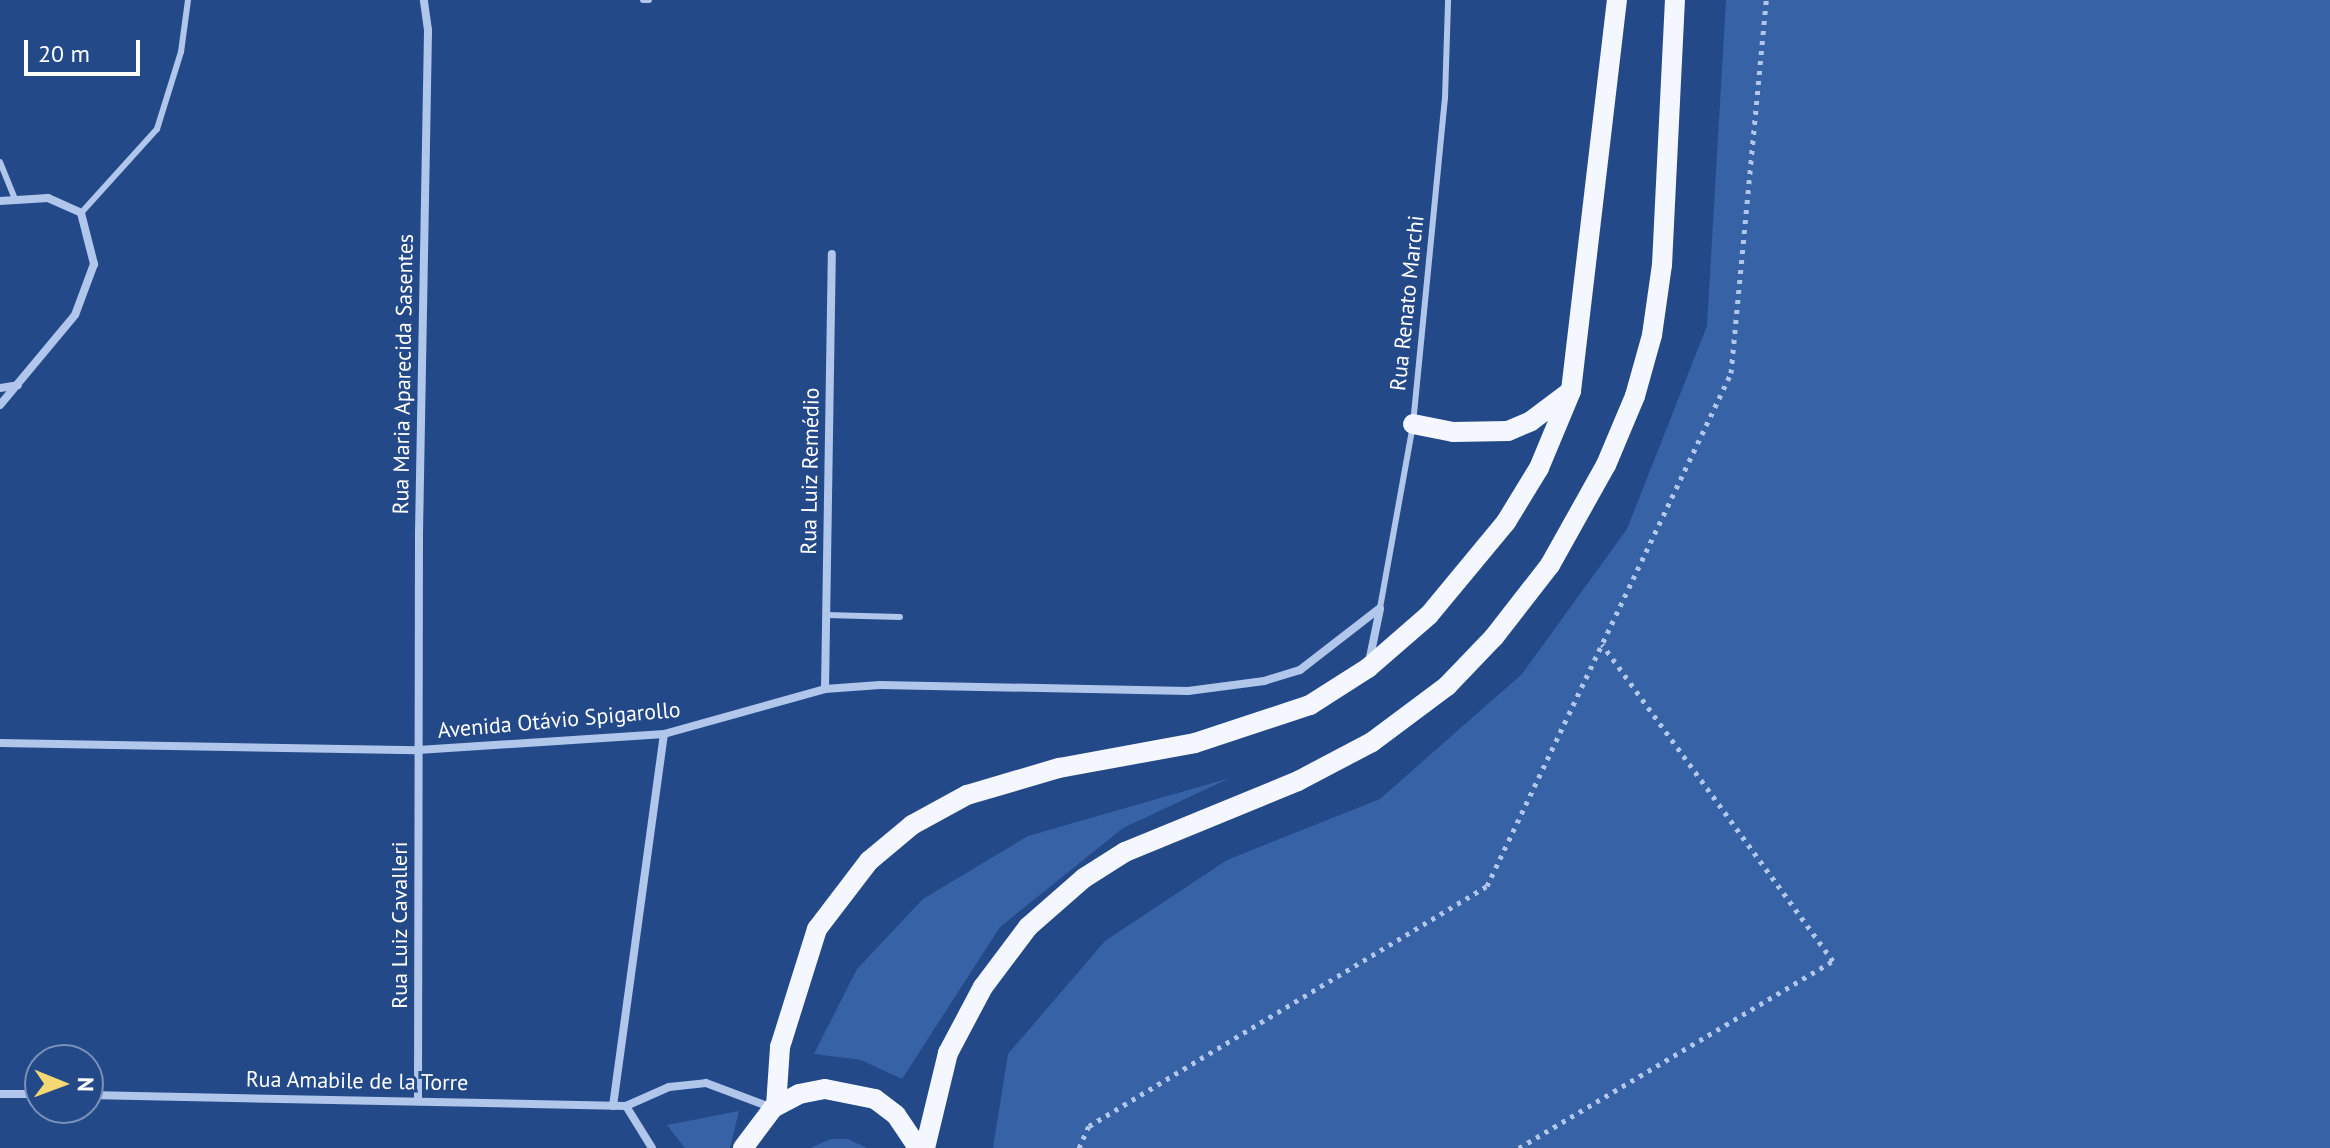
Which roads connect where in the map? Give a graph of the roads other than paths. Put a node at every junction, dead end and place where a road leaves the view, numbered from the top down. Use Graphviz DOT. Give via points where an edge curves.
graph roads {
  1 [pos="188,0"];
  2 [pos="424,0"];
  3 [pos="643,0"];
  4 [pos="649,0"];
  5 [pos="1448,0"];
  6 [pos="1617,0"];
  7 [pos="1675,0"];
  8 [pos="0,162"];
  9 [pos="14,197"];
  10 [pos="0,201"];
  11 [pos="81,213"];
  12 [pos="832,254"];
  13 [pos="19,385"];
  14 [pos="0,388"];
  15 [pos="1571,391"];
  16 [pos="0,405"];
  17 [pos="1413,424"];
  18 [pos="1380,608"];
  19 [pos="826,615"];
  20 [pos="900,617"];
  21 [pos="1368,668"];
  22 [pos="825,689"];
  23 [pos="664,734"];
  24 [pos="0,743"];
  25 [pos="418,750"];
  26 [pos="0,1094"];
  27 [pos="24,1094"];
  28 [pos="104,1095"];
  29 [pos="418,1100"];
  30 [pos="613,1106"];
  31 [pos="626,1106"];
  32 [pos="774,1107"];
  33 [pos="652,1148"];
  34 [pos="743,1148"];
  35 [pos="918,1148"];
  36 [pos="925,1148"];
  1 -- 11 [label="lane" via="181,52 157,129"];
  2 -- 25 [label="street, Rua Maria Aparecida Sasentes" via="428,30"];
  3 -- 4 [label="lane"];
  5 -- 17 [label="lane, Rua Renato Marchi" via="1445,98"];
  6 -- 15 [label="main road"];
  7 -- 36 [label="main road" via="1662,265 1652,335 1635,396 1606,465 1550,565 1494,637 1447,686 1372,742 1298,781 1125,852 1084,878 1028,927 983,987 948,1053"];
  8 -- 9 [label="lane"];
  9 -- 10 [label="street"];
  9 -- 11 [label="street" via="48,198"];
  11 -- 13 [label="street" via="94,264 75,315"];
  12 -- 19 [label="street, Rua Luiz Remédio"];
  13 -- 14 [label="street"];
  13 -- 16 [label="street"];
  15 -- 17 [label="main road" via="1508,431 1453,432"];
  15 -- 21 [label="main road" via="1539,468 1506,522 1429,615"];
  17 -- 18 [label="lane, Rua Renato Marchi"];
  18 -- 21 [label="street"];
  18 -- 22 [label="street, Avenida Otávio Spigarollo" via="1300,670 1264,681 1188,691 880,685"];
  19 -- 20 [label="lane"];
  19 -- 22 [label="street, Rua Luiz Remédio"];
  21 -- 32 [label="main road" via="1310,705 1262,724 1059,768 967,795 912,825 869,861 817,929 780,1047"];
  22 -- 23 [label="street, Avenida Otávio Spigarollo"];
  23 -- 25 [label="street, Avenida Otávio Spigarollo"];
  23 -- 30 [label="street"];
  24 -- 25 [label="street, Avenida Otávio Spigarollo"];
  25 -- 29 [label="street, Rua Luiz Cavalleri"];
  26 -- 27 [label="street"];
  28 -- 29 [label="street, Rua Amabile de la Torre"];
  29 -- 30 [label="street, Rua Amabile de la Torre"];
  30 -- 31 [label="street, Rua Amabile de la Torre"];
  31 -- 32 [label="street, Rua Amabile de la Torre" via="669,1087 706,1083"];
  31 -- 33 [label="street"];
  32 -- 34 [label="main road"];
  32 -- 35 [label="main road" via="799,1094 850,1091 896,1115"];
}
